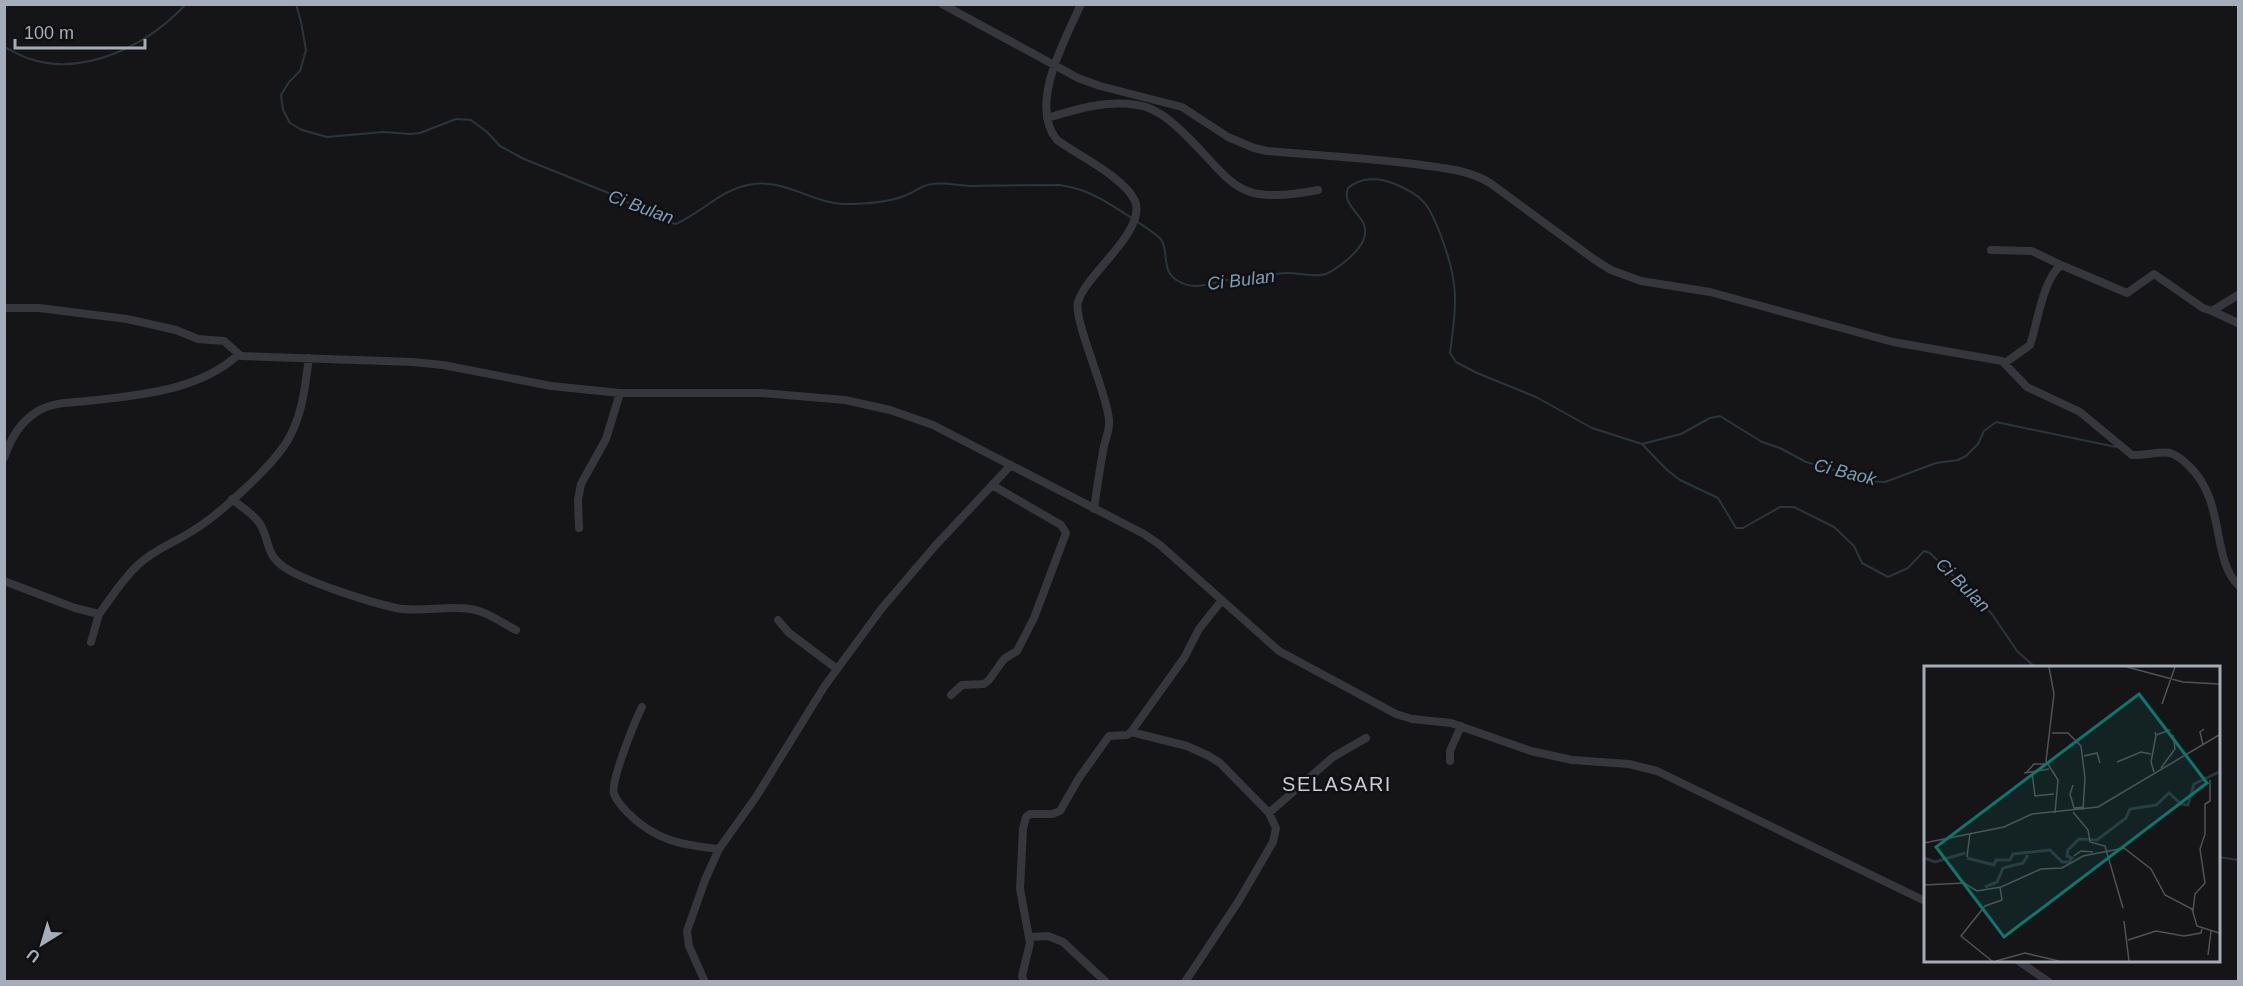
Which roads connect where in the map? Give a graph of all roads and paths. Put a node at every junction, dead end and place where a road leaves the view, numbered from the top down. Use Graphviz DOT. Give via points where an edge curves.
graph roads {
  1 [pos="942,4"];
  2 [pos="1081,4"];
  3 [pos="1054,67"];
  4 [pos="1047,118"];
  5 [pos="1318,190"];
  6 [pos="1990,250"];
  7 [pos="2061,265"];
  8 [pos="2238,295"];
  9 [pos="4,308"];
  10 [pos="2212,311"];
  11 [pos="2238,323"];
  12 [pos="238,355"];
  13 [pos="309,358"];
  14 [pos="2005,363"];
  15 [pos="620,393"];
  16 [pos="4,458"];
  17 [pos="1011,465"];
  18 [pos="992,485"];
  19 [pos="232,500"];
  20 [pos="1094,509"];
  21 [pos="579,528"];
  22 [pos="4,581"];
  23 [pos="2238,585"];
  24 [pos="1222,600"];
  25 [pos="99,614"];
  26 [pos="778,620"];
  27 [pos="516,630"];
  28 [pos="91,642"];
  29 [pos="837,669"];
  30 [pos="951,695"];
  31 [pos="642,707"];
  32 [pos="1461,726"];
  33 [pos="1131,732"];
  34 [pos="1366,738"];
  35 [pos="1450,761"];
  36 [pos="1269,813"];
  37 [pos="720,849"];
  38 [pos="1924,902"];
  39 [pos="1030,938"];
  40 [pos="2020,962"];
  41 [pos="705,981"];
  42 [pos="1024,981"];
  43 [pos="1106,981"];
  44 [pos="1185,981"];
  45 [pos="2049,981"];
  1 -- 3 [label="street"];
  2 -- 3 [label="street"];
  3 -- 4 [label="street"];
  3 -- 14 [label="street" via="1100,86 1182,107 1228,137 1254,148 1379,160 1476,175 1595,260 1641,281 1710,292 1893,342"];
  4 -- 5 [label="street" via="1104,103 1153,109 1192,141 1225,178 1243,190 1272,196"];
  4 -- 20 [label="street" via="1057,140 1119,182 1135,202 1136,216 1123,241 1078,302 1109,420"];
  6 -- 7 [label="street" via="2032,251"];
  7 -- 10 [label="street" via="2127,293 2154,274"];
  7 -- 14 [label="street" via="2046,288 2030,345"];
  8 -- 10 [label="street"];
  9 -- 12 [label="street" via="39,308 127,319 198,339 219,340"];
  10 -- 11 [label="street"];
  12 -- 13 [label="street"];
  12 -- 16 [label="street" via="200,379 178,387 59,403 40,410 16,430"];
  13 -- 15 [label="street" via="442,365 552,386"];
  13 -- 19 [label="street" via="301,411 290,438"];
  14 -- 23 [label="street" via="2027,387 2080,412 2132,455 2169,453 2192,469 2210,497 2225,559"];
  15 -- 17 [label="street" via="761,393 845,400 933,425"];
  15 -- 21 [label="street" via="606,439 581,484"];
  17 -- 18 [label="street"];
  17 -- 20 [label="street"];
  18 -- 29 [label="street" via="899,588"];
  18 -- 30 [label="street" via="1061,525 1066,533 1034,618 1017,651 1004,659 984,684 962,685"];
  19 -- 25 [label="street" via="198,528 140,563"];
  19 -- 27 [label="street" via="258,521 270,553 292,572 396,608 470,609"];
  20 -- 24 [label="street" via="1153,539"];
  22 -- 25 [label="street"];
  24 -- 32 [label="street" via="1286,656 1396,714"];
  24 -- 33 [label="street"];
  25 -- 28 [label="street"];
  26 -- 29 [label="street"];
  29 -- 37 [label="street"];
  31 -- 37 [label="street" via="614,782 614,795 636,821 667,841"];
  32 -- 35 [label="street"];
  32 -- 38 [label="street" via="1541,753 1658,771"];
  33 -- 36 [label="street" via="1207,754"];
  33 -- 39 [label="street" via="1109,736 1059,811 1026,817 1020,889"];
  34 -- 36 [label="street" via="1333,757"];
  36 -- 44 [label="street" via="1276,828 1273,842"];
  37 -- 41 [label="street" via="687,931 689,946"];
  39 -- 42 [label="street"];
  39 -- 43 [label="street" via="1048,936 1063,942"];
  40 -- 45 [label="street"];
}
